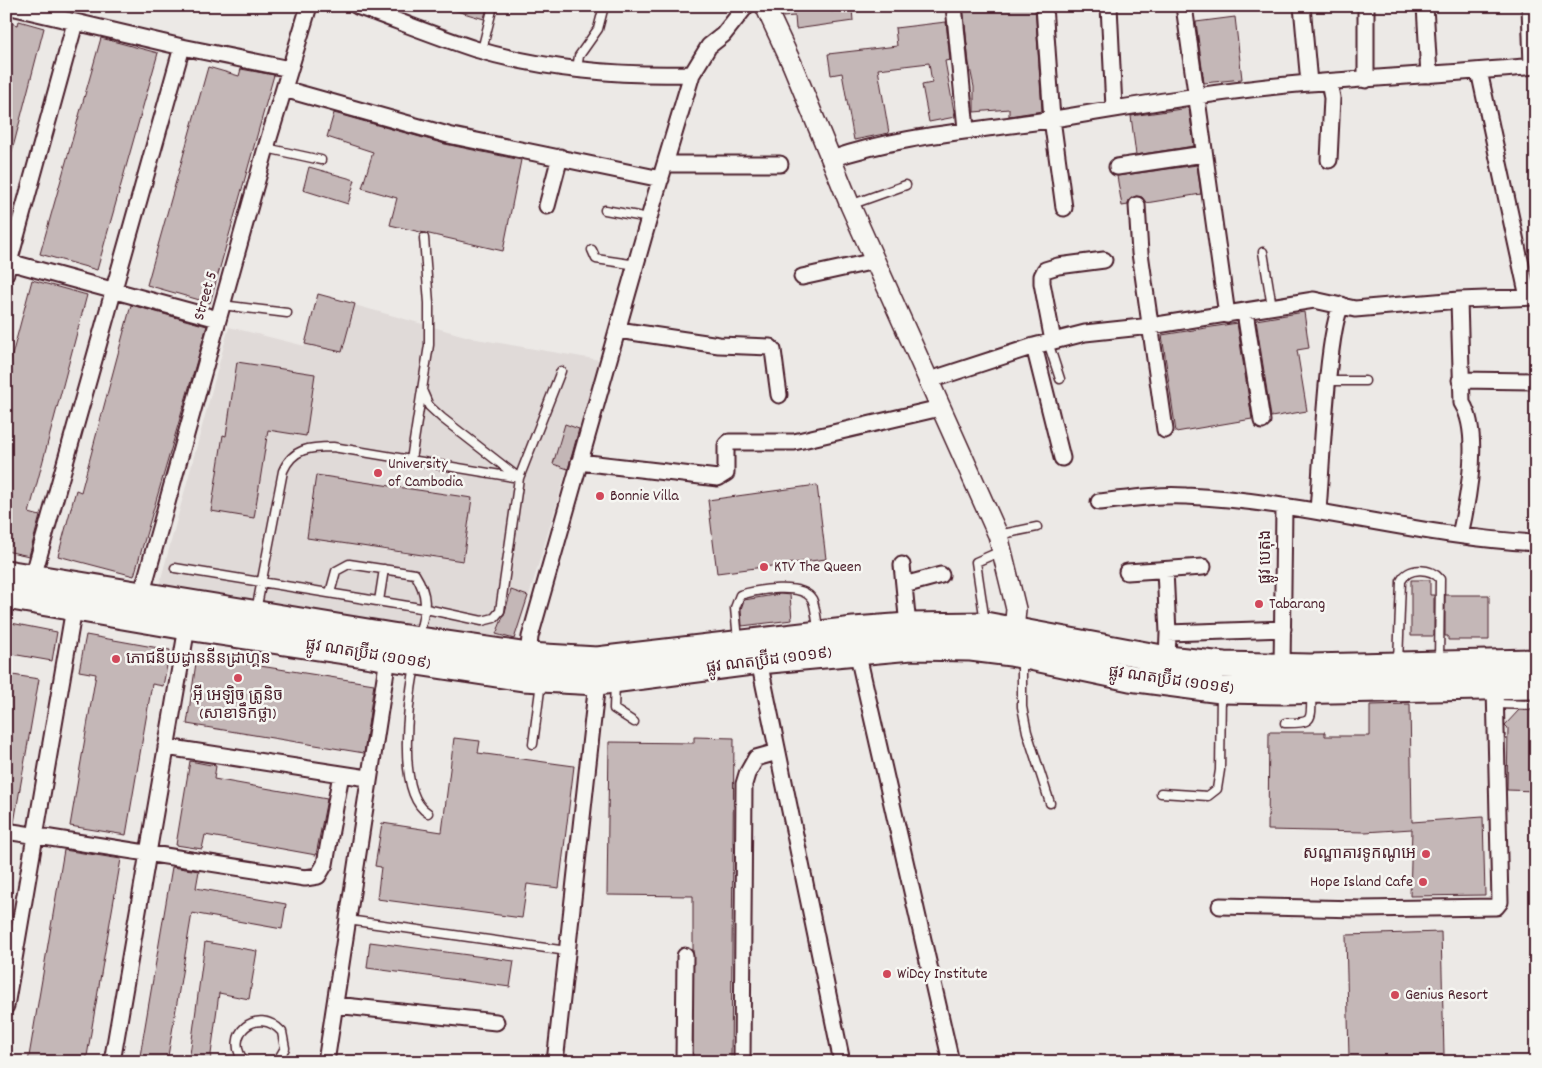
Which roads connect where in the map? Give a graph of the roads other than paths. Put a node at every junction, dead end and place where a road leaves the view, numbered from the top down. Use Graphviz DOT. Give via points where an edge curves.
graph roads {
  1 [pos="7,6"];
  2 [pos="309,6"];
  3 [pos="357,6"];
  4 [pos="493,6"];
  5 [pos="604,6"];
  6 [pos="746,6"];
  7 [pos="765,6"];
  8 [pos="954,6"];
  9 [pos="1044,6"];
  10 [pos="1109,6"];
  11 [pos="1184,6"];
  12 [pos="1302,6"];
  13 [pos="1366,6"];
  14 [pos="1425,6"];
  15 [pos="1530,6"];
  16 [pos="75,24"];
  17 [pos="182,47"];
  18 [pos="482,50"];
  19 [pos="1534,66"];
  20 [pos="290,69"];
  21 [pos="577,69"];
  22 [pos="1479,70"];
  23 [pos="692,74"];
  24 [pos="1429,75"];
  25 [pos="1366,80"];
  26 [pos="1329,82"];
  27 [pos="1308,83"];
  28 [pos="284,89"];
  29 [pos="1196,97"];
  30 [pos="1114,108"];
  31 [pos="1052,119"];
  32 [pos="966,129"];
  33 [pos="266,148"];
  34 [pos="1204,154"];
  35 [pos="560,157"];
  36 [pos="831,159"];
  37 [pos="322,160"];
  38 [pos="1329,160"];
  39 [pos="666,164"];
  40 [pos="780,164"];
  41 [pos="1117,167"];
  42 [pos="661,179"];
  43 [pos="906,185"];
  44 [pos="850,205"];
  45 [pos="1137,205"];
  46 [pos="547,206"];
  47 [pos="1064,208"];
  48 [pos="605,210"];
  49 [pos="649,218"];
  50 [pos="424,238"];
  51 [pos="592,250"];
  52 [pos="1263,252"];
  53 [pos="1104,260"];
  54 [pos="875,261"];
  55 [pos="637,265"];
  56 [pos="8,268"];
  57 [pos="802,277"];
  58 [pos="114,291"];
  59 [pos="1532,297"];
  60 [pos="1459,300"];
  61 [pos="1342,305"];
  62 [pos="1272,307"];
  63 [pos="220,312"];
  64 [pos="1245,312"];
  65 [pos="287,313"];
  66 [pos="1227,315"];
  67 [pos="1152,326"];
  68 [pos="618,330"];
  69 [pos="1045,343"];
  70 [pos="561,371"];
  71 [pos="1060,379"];
  72 [pos="1328,380"];
  73 [pos="1460,380"];
  74 [pos="927,381"];
  75 [pos="1536,381"];
  76 [pos="1365,382"];
  77 [pos="422,390"];
  78 [pos="779,395"];
  79 [pos="940,408"];
  80 [pos="1262,421"];
  81 [pos="1165,430"];
  82 [pos="1062,458"];
  83 [pos="411,460"];
  84 [pos="579,462"];
  85 [pos="520,478"];
  86 [pos="1099,502"];
  87 [pos="1284,507"];
  88 [pos="1318,511"];
  89 [pos="1036,526"];
  90 [pos="1460,535"];
  91 [pos="1000,543"];
  92 [pos="1536,543"];
  93 [pos="902,565"];
  94 [pos="1203,567"];
  95 [pos="175,568"];
  96 [pos="384,570"];
  97 [pos="1165,570"];
  98 [pos="1127,572"];
  99 [pos="6,573"];
  100 [pos="941,575"];
  101 [pos="33,578"];
  102 [pos="260,582"];
  103 [pos="904,585"];
  104 [pos="330,593"];
  105 [pos="6,596"];
  106 [pos="141,596"];
  107 [pos="379,601"];
  108 [pos="74,608"];
  109 [pos="426,609"];
  110 [pos="256,615"];
  111 [pos="985,625"];
  112 [pos="908,626"];
  113 [pos="187,627"];
  114 [pos="1283,629"];
  115 [pos="819,633"];
  116 [pos="1168,634"];
  117 [pos="738,642"];
  118 [pos="1016,646"];
  119 [pos="390,647"];
  120 [pos="417,651"];
  121 [pos="857,651"];
  122 [pos="528,656"];
  123 [pos="1166,659"];
  124 [pos="759,661"];
  125 [pos="1536,662"];
  126 [pos="1398,664"];
  127 [pos="1282,667"];
  128 [pos="1438,676"];
  129 [pos="541,680"];
  130 [pos="606,681"];
  131 [pos="1536,686"];
  132 [pos="1221,690"];
  133 [pos="1311,690"];
  134 [pos="1495,696"];
  135 [pos="1536,705"];
  136 [pos="634,722"];
  137 [pos="1284,723"];
  138 [pos="533,744"];
  139 [pos="166,747"];
  140 [pos="777,752"];
  141 [pos="341,774"];
  142 [pos="366,777"];
  143 [pos="1161,793"];
  144 [pos="1050,803"];
  145 [pos="428,813"];
  146 [pos="6,831"];
  147 [pos="35,835"];
  148 [pos="148,853"];
  149 [pos="1220,906"];
  150 [pos="348,920"];
  151 [pos="566,951"];
  152 [pos="685,956"];
  153 [pos="335,1005"];
  154 [pos="6,1006"];
  155 [pos="496,1022"];
  156 [pos="112,1062"];
  157 [pos="245,1062"];
  158 [pos="277,1062"];
  159 [pos="326,1062"];
  160 [pos="555,1062"];
  161 [pos="684,1062"];
  162 [pos="742,1062"];
  163 [pos="842,1062"];
  164 [pos="951,1062"];
  1 -- 16 [label="street"];
  2 -- 20 [label="street, Street 5"];
  3 -- 18 [label="street"];
  4 -- 18 [label="lane"];
  5 -- 21 [label="lane" via="598,29 579,56"];
  6 -- 23 [label="street" via="723,35 709,46"];
  7 -- 36 [label="street"];
  8 -- 32 [label="street"];
  9 -- 31 [label="street"];
  10 -- 30 [label="street"];
  11 -- 29 [label="street"];
  12 -- 27 [label="street"];
  13 -- 25 [label="street"];
  14 -- 24 [label="street"];
  15 -- 19 [label="street"];
  16 -- 17 [label="street"];
  16 -- 56 [label="street"];
  17 -- 20 [label="street"];
  17 -- 58 [label="street"];
  18 -- 21 [label="street"];
  19 -- 22 [label="street"];
  20 -- 28 [label="street, Street 5"];
  21 -- 23 [label="street" via="598,73"];
  22 -- 24 [label="street"];
  22 -- 59 [label="street"];
  23 -- 39 [label="street"];
  24 -- 25 [label="street"];
  25 -- 26 [label="street"];
  26 -- 27 [label="street"];
  26 -- 38 [label="street" via="1332,98"];
  27 -- 29 [label="street"];
  28 -- 33 [label="street, Street 5"];
  28 -- 35 [label="street" via="448,135"];
  29 -- 30 [label="street"];
  29 -- 34 [label="street"];
  30 -- 31 [label="street"];
  31 -- 32 [label="street"];
  31 -- 47 [label="street"];
  32 -- 36 [label="street" via="888,143"];
  33 -- 37 [label="lane"];
  33 -- 63 [label="street, Street 5"];
  34 -- 41 [label="street"];
  34 -- 66 [label="street"];
  35 -- 42 [label="street"];
  35 -- 46 [label="street"];
  36 -- 44 [label="street"];
  39 -- 40 [label="street"];
  39 -- 42 [label="street"];
  42 -- 49 [label="street"];
  43 -- 44 [label="lane"];
  44 -- 54 [label="street"];
  45 -- 67 [label="street" via="1140,253"];
  48 -- 49 [label="lane"];
  49 -- 55 [label="street"];
  50 -- 77 [label="lane" via="429,344"];
  51 -- 55 [label="lane" via="596,259"];
  52 -- 62 [label="lane"];
  53 -- 69 [label="street" via="1045,270 1042,282"];
  54 -- 57 [label="street"];
  54 -- 74 [label="street"];
  55 -- 68 [label="street"];
  56 -- 58 [label="street"];
  58 -- 63 [label="street"];
  58 -- 101 [label="street"];
  59 -- 60 [label="street"];
  60 -- 61 [label="street" via="1355,309"];
  60 -- 73 [label="street"];
  61 -- 62 [label="street" via="1314,300"];
  61 -- 72 [label="street" via="1336,318"];
  62 -- 64 [label="street"];
  63 -- 65 [label="lane"];
  63 -- 106 [label="street, Street 5"];
  64 -- 66 [label="street"];
  64 -- 80 [label="street"];
  66 -- 67 [label="street"];
  67 -- 69 [label="street" via="1084,333"];
  67 -- 81 [label="street"];
  68 -- 78 [label="street" via="719,345 770,347"];
  68 -- 84 [label="street"];
  69 -- 71 [label="lane"];
  69 -- 74 [label="street"];
  69 -- 82 [label="street"];
  70 -- 85 [label="lane"];
  72 -- 76 [label="lane"];
  72 -- 88 [label="street"];
  73 -- 75 [label="street"];
  73 -- 90 [label="street" via="1472,442"];
  74 -- 79 [label="street"];
  77 -- 83 [label="lane"];
  77 -- 85 [label="lane" via="429,406 442,418"];
  79 -- 84 [label="street" via="802,441 729,442 726,446 726,473 718,478"];
  79 -- 91 [label="street"];
  83 -- 85 [label="lane"];
  83 -- 102 [label="lane" via="333,447 298,451 283,471"];
  84 -- 122 [label="street" via="530,637"];
  85 -- 109 [label="lane" via="500,611 494,618 482,621"];
  86 -- 87 [label="street" via="1184,495"];
  87 -- 88 [label="street"];
  87 -- 114 [label="street, ផ្លូវ បេតុង"];
  88 -- 90 [label="street"];
  89 -- 91 [label="lane"];
  90 -- 92 [label="street"];
  91 -- 111 [label="lane" via="976,562"];
  91 -- 118 [label="street" via="1016,609"];
  93 -- 103 [label="street"];
  94 -- 97 [label="street"];
  95 -- 102 [label="lane"];
  96 -- 104 [label="lane" via="349,564 336,571"];
  96 -- 107 [label="lane"];
  96 -- 109 [label="lane" via="415,574 424,589"];
  97 -- 98 [label="street"];
  97 -- 116 [label="street"];
  99 -- 101 [label="main road, ផ្លូវ ណតប្រ៊ីដ (១០១៩)"];
  100 -- 103 [label="street"];
  101 -- 106 [label="main road, ផ្លូវ ណតប្រ៊ីដ (១០១៩)"];
  102 -- 104 [label="lane"];
  102 -- 110 [label="lane"];
  103 -- 112 [label="street"];
  104 -- 107 [label="lane"];
  105 -- 108 [label="main road, ផ្លូវ ណតប្រ៊ីដ (១០១៩)"];
  106 -- 110 [label="main road, ផ្លូវ ណតប្រ៊ីដ (១០១៩)"];
  107 -- 109 [label="lane"];
  108 -- 113 [label="main road, ផ្លូវ ណតប្រ៊ីដ (១០១៩)"];
  108 -- 147 [label="street"];
  109 -- 120 [label="lane"];
  110 -- 119 [label="main road, ផ្លូវ ណតប្រ៊ីដ (១០១៩)"];
  111 -- 112 [label="main road, ផ្លូវ ណតប្រ៊ីដ (១០១៩)"];
  111 -- 118 [label="main road, ផ្លូវ ណតប្រ៊ីដ (១០១៩)"];
  112 -- 115 [label="main road, ផ្លូវ ណតប្រ៊ីដ (១០១៩)"];
  113 -- 119 [label="main road, ផ្លូវ ណតប្រ៊ីដ (១០១៩)"];
  113 -- 139 [label="street"];
  114 -- 116 [label="street"];
  114 -- 127 [label="street, ផ្លូវ បេតុង"];
  115 -- 117 [label="main road, ផ្លូវ ណតប្រ៊ីដ (១០១៩)"];
  115 -- 117 [label="lane" via="812,600 804,591 752,592 740,595 735,608"];
  116 -- 123 [label="street"];
  117 -- 122 [label="main road, ផ្លូវ ណតប្រ៊ីដ (១០១៩)" via="597,660"];
  118 -- 121 [label="main road, ផ្លូវ ណតប្រ៊ីដ (១០១៩)"];
  118 -- 123 [label="main road, ផ្លូវ ណតប្រ៊ីដ (១០១៩)"];
  118 -- 132 [label="main road, ផ្លូវ ណតប្រ៊ីដ (១០១៩)" via="1130,678"];
  118 -- 144 [label="lane" via="1024,716"];
  119 -- 120 [label="main road, ផ្លូវ ណតប្រ៊ីដ (១០១៩)"];
  119 -- 142 [label="street"];
  120 -- 122 [label="main road, ផ្លូវ ណតប្រ៊ីដ (១០១៩)"];
  120 -- 129 [label="main road, ផ្លូវ ណតប្រ៊ីដ (១០១៩)"];
  120 -- 145 [label="lane" via="408,717 408,760 413,796 421,809"];
  121 -- 124 [label="main road, ផ្លូវ ណតប្រ៊ីដ (១០១៩)"];
  121 -- 164 [label="street"];
  123 -- 127 [label="main road, ផ្លូវ ណតប្រ៊ីដ (១០១៩)"];
  124 -- 130 [label="main road, ផ្លូវ ណតប្រ៊ីដ (១០១៩)"];
  124 -- 140 [label="street"];
  125 -- 128 [label="main road, ផ្លូវ ណតប្រ៊ីដ (១០១៩)"];
  126 -- 127 [label="main road, ផ្លូវ ណតប្រ៊ីដ (១០១៩)"];
  126 -- 128 [label="main road, ផ្លូវ ណតប្រ៊ីដ (១០១៩)"];
  126 -- 128 [label="lane" via="1401,581 1404,574 1411,571 1428,570 1440,579"];
  128 -- 133 [label="main road, ផ្លូវ ណតប្រ៊ីដ (១០១៩)"];
  128 -- 134 [label="main road, ផ្លូវ ណតប្រ៊ីដ (១០១៩)"];
  129 -- 130 [label="main road, ផ្លូវ ណតប្រ៊ីដ (១០១៩)"];
  129 -- 138 [label="lane"];
  130 -- 136 [label="lane" via="614,709"];
  130 -- 151 [label="street"];
  131 -- 134 [label="main road, ផ្លូវ ណតប្រ៊ីដ (១០១៩)"];
  132 -- 133 [label="main road, ផ្លូវ ណតប្រ៊ីដ (១០១៩)"];
  132 -- 143 [label="lane" via="1217,789 1208,796"];
  133 -- 137 [label="lane" via="1312,714 1309,720 1305,723"];
  134 -- 135 [label="lane"];
  134 -- 149 [label="street" via="1500,902 1496,908"];
  139 -- 141 [label="street"];
  139 -- 148 [label="street"];
  140 -- 162 [label="street" via="756,758 744,784"];
  140 -- 163 [label="street"];
  141 -- 142 [label="street"];
  141 -- 148 [label="street" via="326,864 318,876 305,878"];
  142 -- 150 [label="street"];
  146 -- 147 [label="street"];
  147 -- 148 [label="street"];
  147 -- 154 [label="street"];
  148 -- 156 [label="street"];
  150 -- 151 [label="lane"];
  150 -- 153 [label="street"];
  151 -- 160 [label="street"];
  152 -- 161 [label="street"];
  153 -- 155 [label="street"];
  153 -- 159 [label="street"];
  157 -- 158 [label="lane" via="238,1051 238,1037 246,1026 261,1020 270,1022 282,1032 285,1048"];
}
